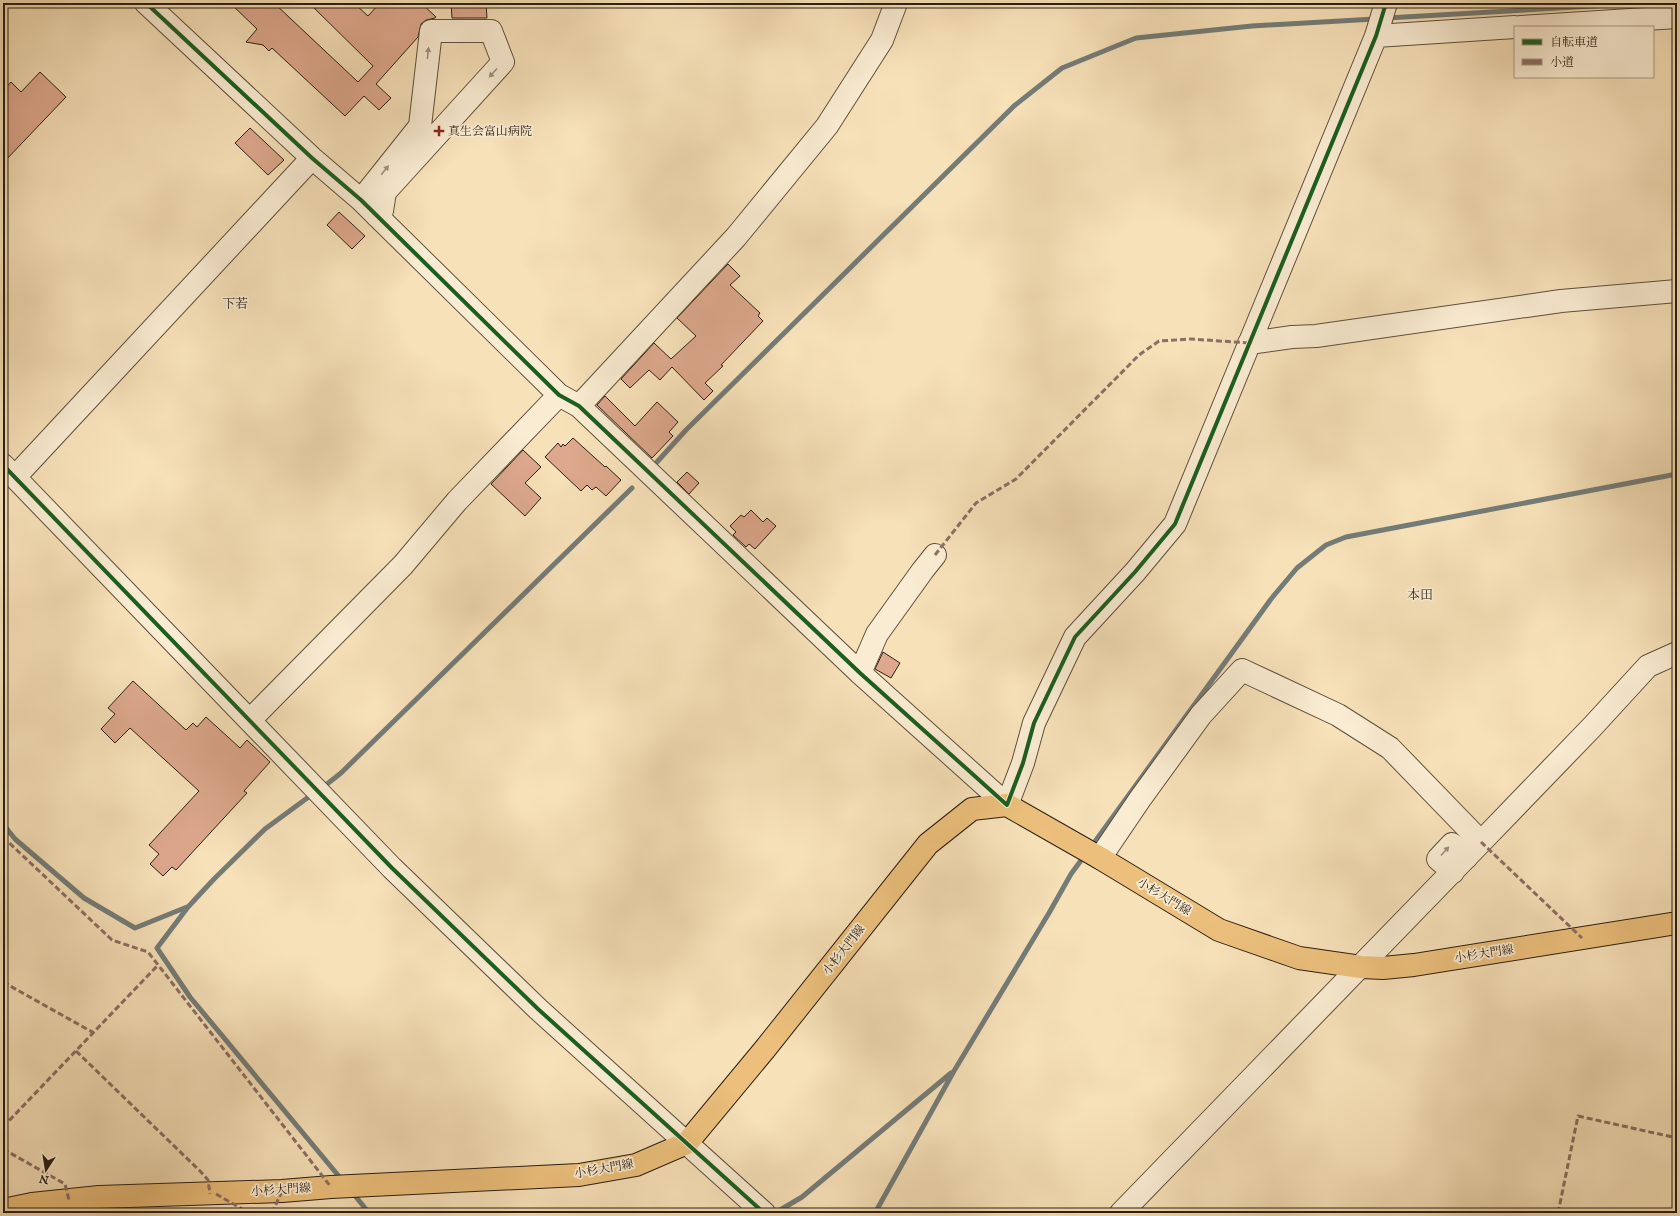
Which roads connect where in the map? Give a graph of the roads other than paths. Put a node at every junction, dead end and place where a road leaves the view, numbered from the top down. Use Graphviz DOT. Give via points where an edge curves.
graph roads {
  1 [pos="146,3"];
  2 [pos="896,3"];
  3 [pos="1386,3"];
  4 [pos="1677,17"];
  5 [pos="1537,26"];
  6 [pos="1514,27"];
  7 [pos="1376,36"];
  8 [pos="312,158"];
  9 [pos="361,200"];
  10 [pos="377,216"];
  11 [pos="1677,291"];
  12 [pos="1249,343"];
  13 [pos="559,395"];
  14 [pos="579,406"];
  15 [pos="9,471"];
  16 [pos="935,555"];
  17 [pos="1677,653"];
  18 [pos="860,673"];
  19 [pos="250,720"];
  20 [pos="1007,805"];
  21 [pos="1467,857"];
  22 [pos="1100,858"];
  23 [pos="1677,923"];
  24 [pos="1361,967"];
  25 [pos="687,1143"];
  26 [pos="3,1210"];
  27 [pos="764,1213"];
  28 [pos="1120,1213"];
  1 -- 8 [label="street"];
  2 -- 14 [label="street" via="882,40 827,126 736,237"];
  3 -- 7 [label="street"];
  4 -- 5 [label="street"];
  6 -- 7 [label="street"];
  7 -- 12 [label="street"];
  8 -- 9 [label="street"];
  8 -- 15 [label="street"];
  9 -- 10 [label="street"];
  9 -- 10 [label="street, one-way" via="420,126 431,31 491,31 503,62 385,192 382,211"];
  10 -- 13 [label="street"];
  11 -- 12 [label="street" via="1561,301 1316,336"];
  12 -- 20 [label="street" via="1175,524 1075,638 1034,723 1023,763"];
  13 -- 14 [label="street"];
  13 -- 19 [label="street" via="457,501 403,565"];
  14 -- 18 [label="street"];
  15 -- 19 [label="street"];
  16 -- 18 [label="street" via="877,634"];
  17 -- 21 [label="street" via="1648,666"];
  18 -- 20 [label="street"];
  19 -- 25 [label="street" via="392,868 538,1009"];
  20 -- 22 [label="main road, 小杉大門線"];
  20 -- 25 [label="main road, 小杉大門線" via="972,810 928,844"];
  21 -- 22 [label="street" via="1390,748 1338,715 1242,670 1200,715"];
  21 -- 24 [label="street"];
  22 -- 24 [label="main road, 小杉大門線" via="1219,930 1299,958"];
  23 -- 24 [label="main road, 小杉大門線" via="1414,965"];
  24 -- 28 [label="street"];
  25 -- 26 [label="main road, 小杉大門線" via="636,1165 579,1175 282,1191 99,1197 32,1204"];
  25 -- 27 [label="street"];
}
